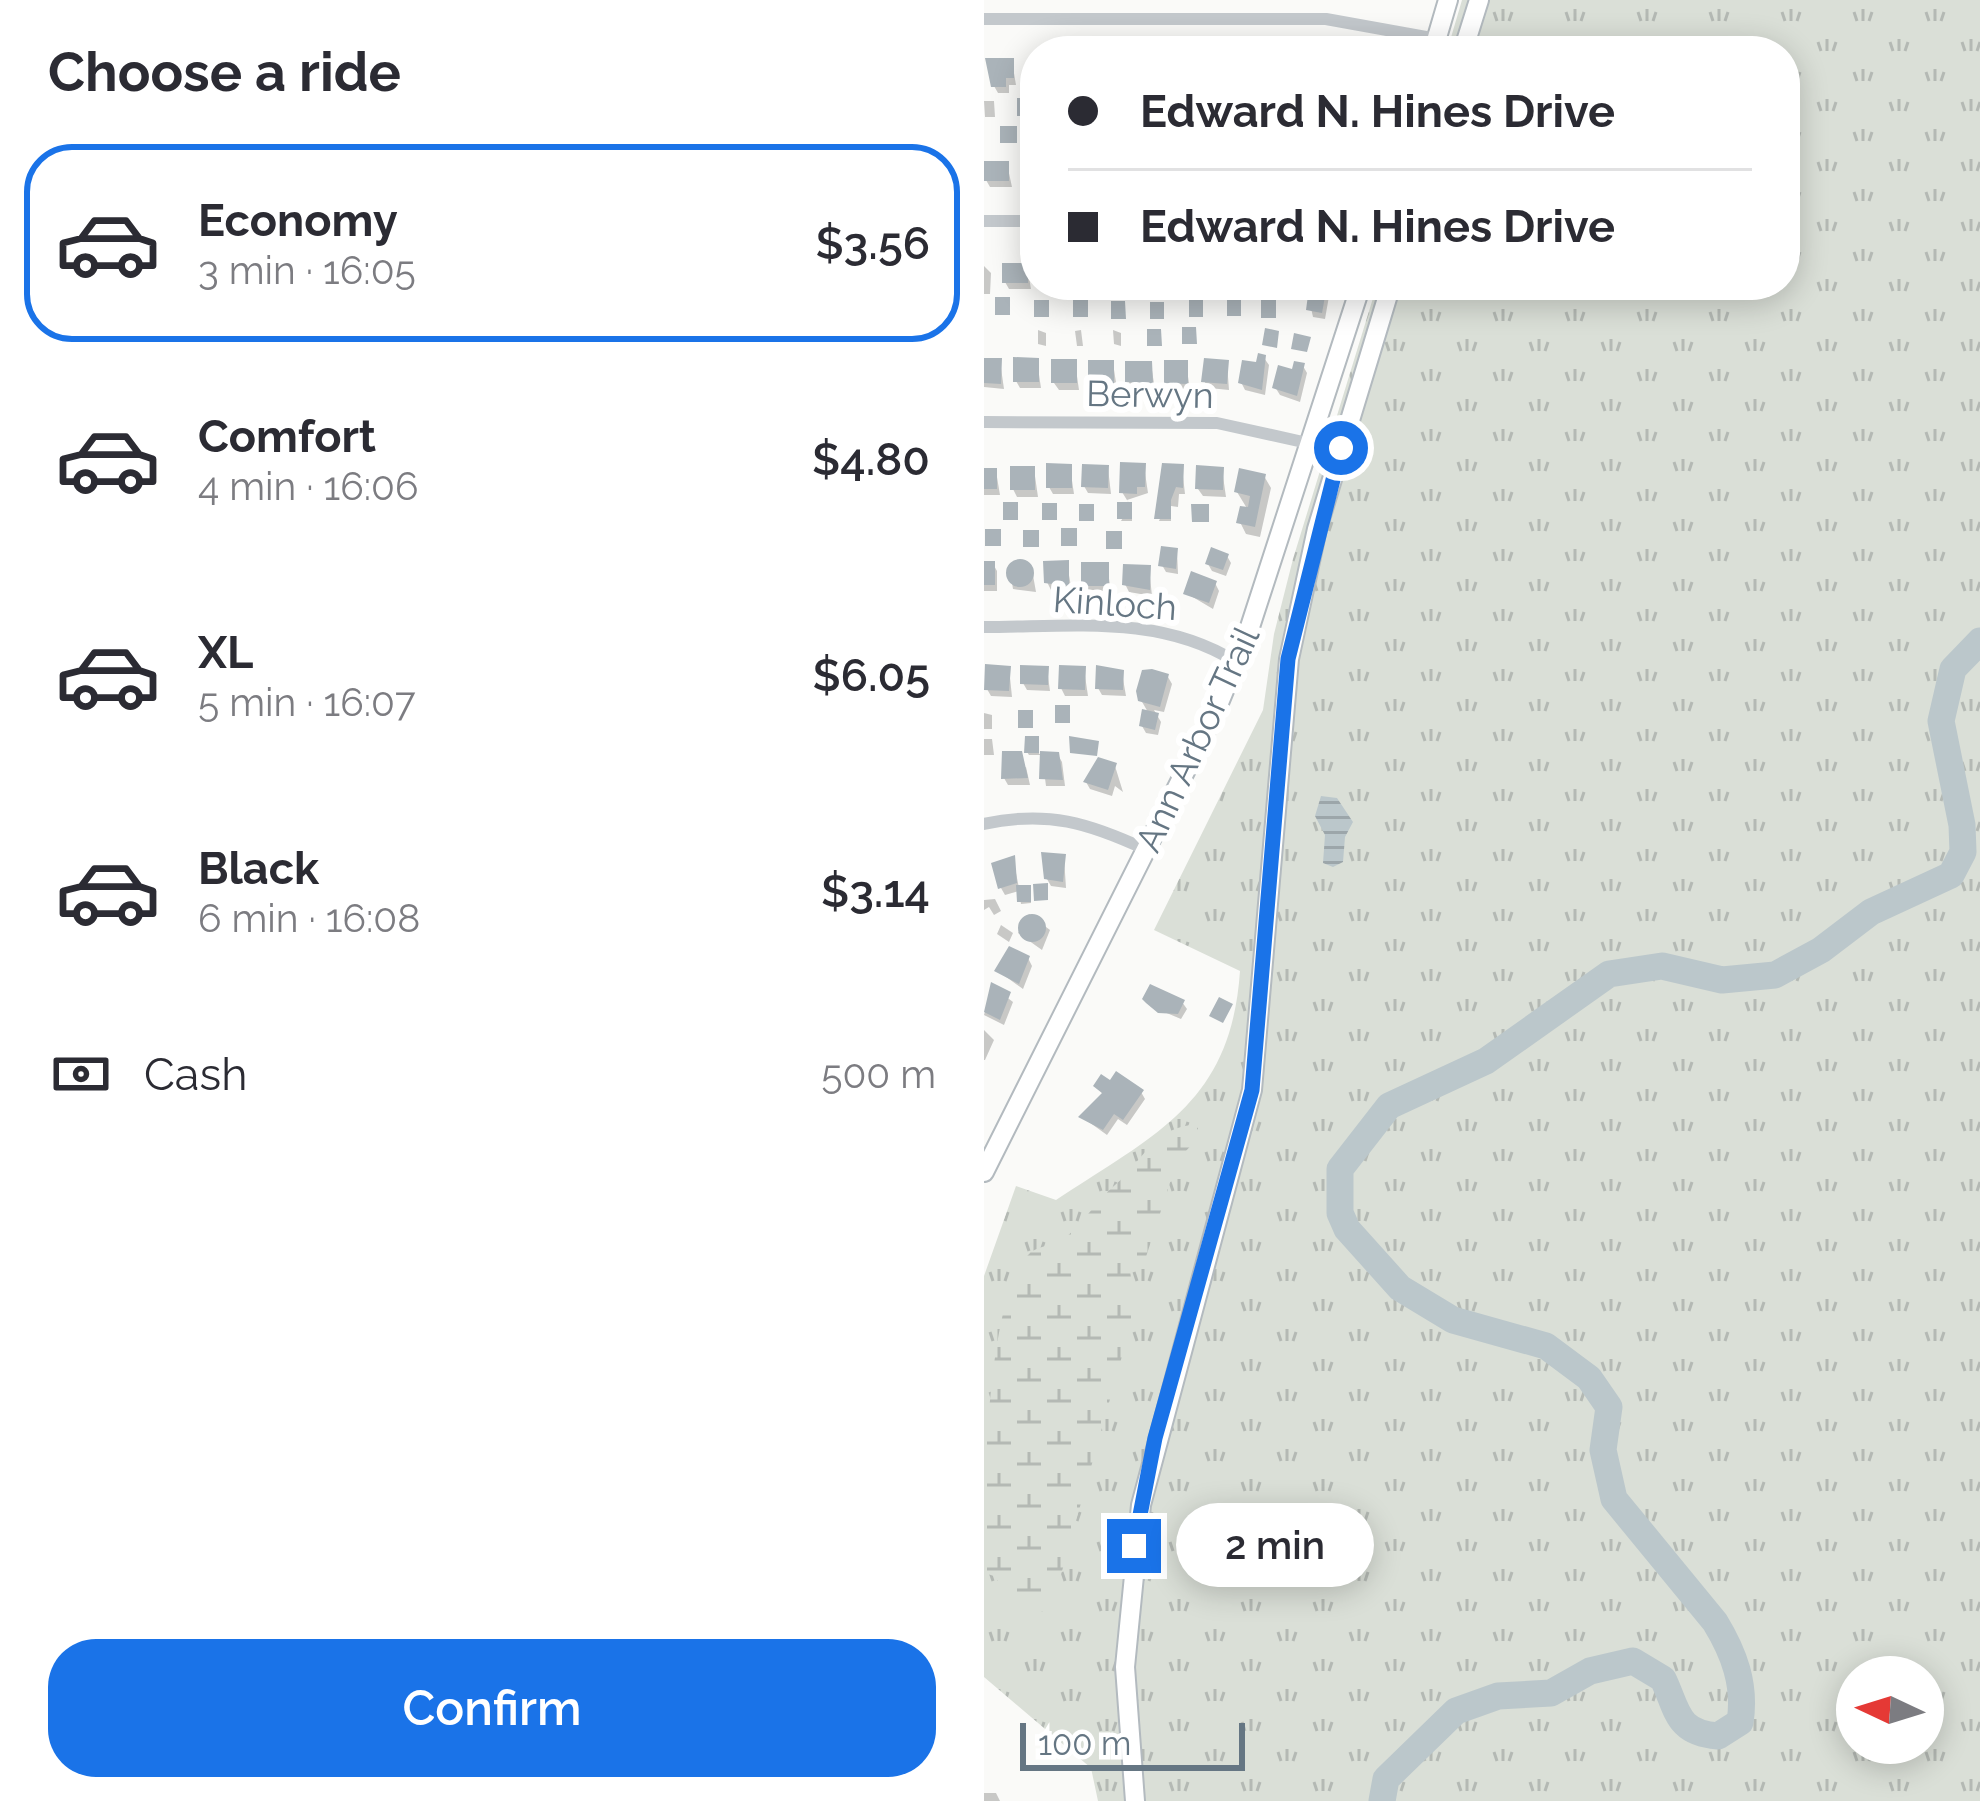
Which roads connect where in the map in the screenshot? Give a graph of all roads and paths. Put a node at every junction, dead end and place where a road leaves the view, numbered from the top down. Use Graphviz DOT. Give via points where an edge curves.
graph roads {
  1 [pos="1448,0"];
  2 [pos="1479,0"];
  3 [pos="984,19"];
  4 [pos="1412,36"];
  5 [pos="1438,36"];
  6 [pos="1468,36"];
  7 [pos="984,221"];
  8 [pos="1020,221"];
  9 [pos="1356,300"];
  10 [pos="1386,300"];
  11 [pos="984,422"];
  12 [pos="1312,444"];
  13 [pos="984,627"];
  14 [pos="1236,662"];
  15 [pos="987,824"];
  16 [pos="1147,850"];
  17 [pos="984,1172"];
  18 [pos="1135,1801"];
  1 -- 5 [label="street"];
  2 -- 6 [label="street"];
  3 -- 4 [label="street" via="1326,19"];
  7 -- 8 [label="street"];
  9 -- 12 [label="street, Ann Arbor Trail"];
  10 -- 18 [label="street" via="1317,530 1288,659 1252,1090 1155,1438 1134,1546 1125,1667"];
  11 -- 12 [label="street, Berwyn" via="1217,423"];
  12 -- 14 [label="street, Ann Arbor Trail"];
  13 -- 14 [label="street, Kinloch" via="1162,630"];
  14 -- 16 [label="street, Ann Arbor Trail"];
  15 -- 16 [label="street" via="1067,818"];
  16 -- 17 [label="street, Ann Arbor Trail"];
}
